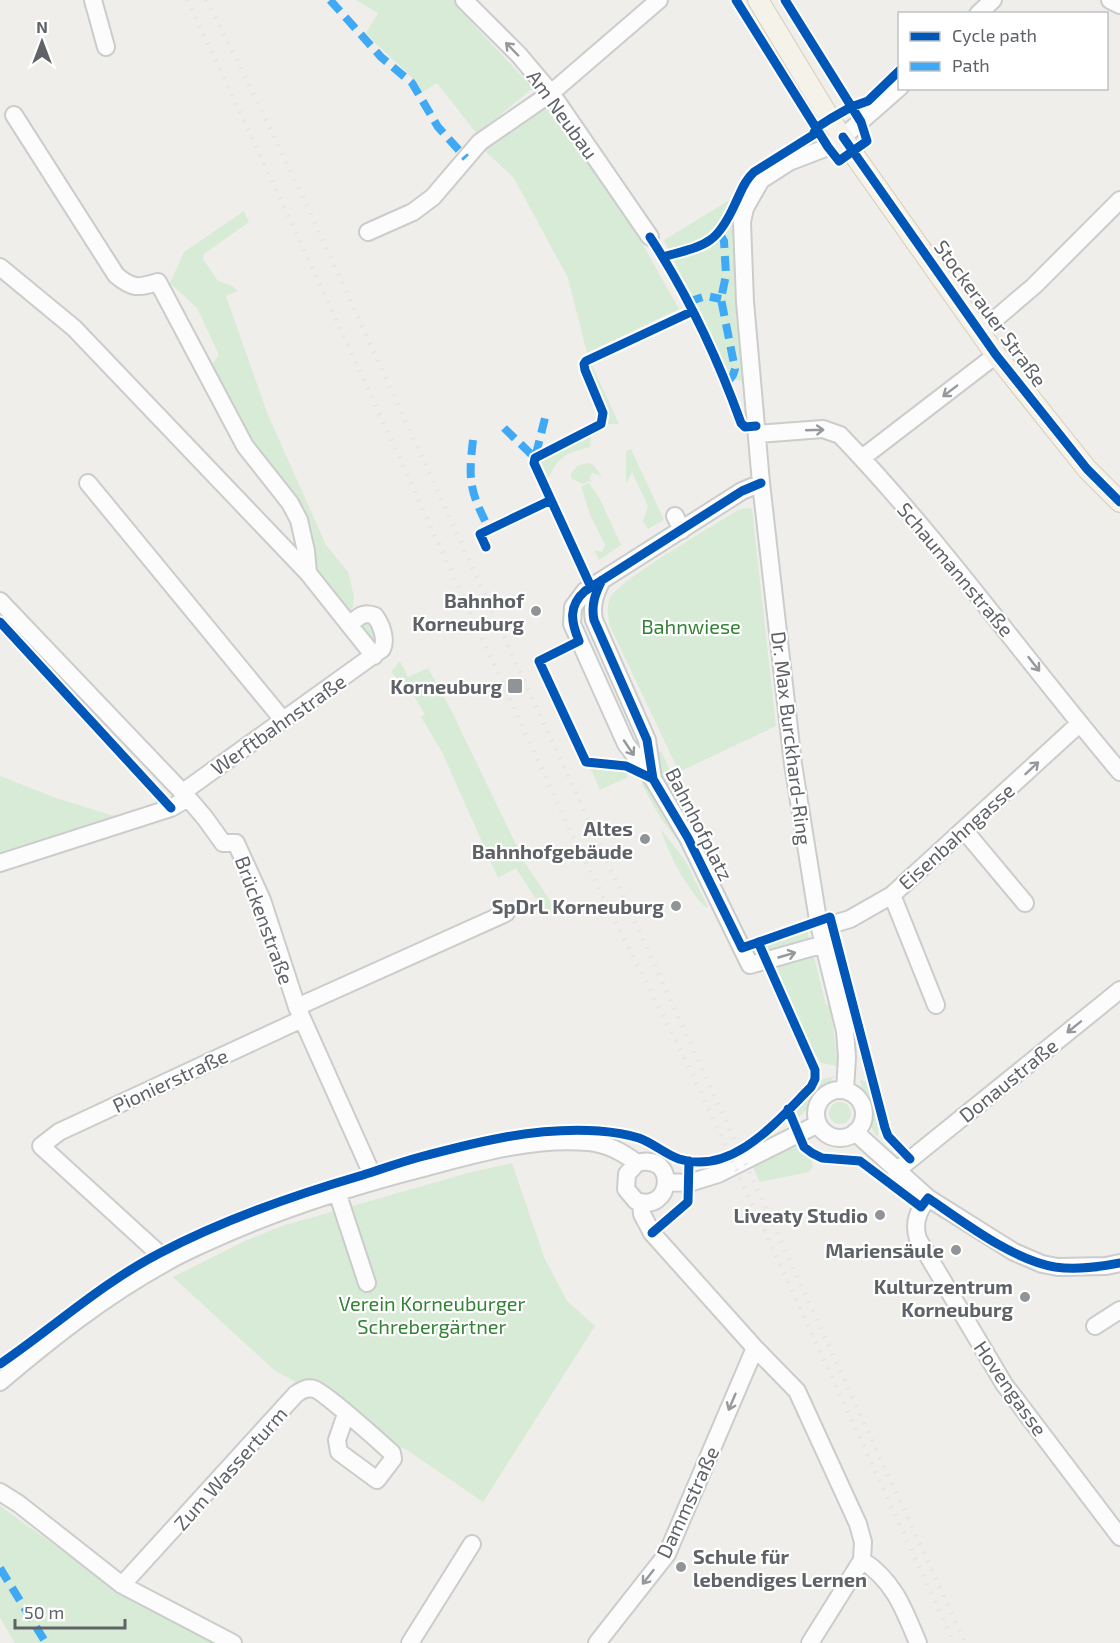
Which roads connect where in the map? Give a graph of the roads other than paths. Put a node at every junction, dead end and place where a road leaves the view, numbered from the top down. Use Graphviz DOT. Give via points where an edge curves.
graph roads {
  1 [pos="93,0"];
  2 [pos="464,0"];
  3 [pos="659,0"];
  4 [pos="758,0"];
  5 [pos="993,0"];
  6 [pos="1110,0"];
  7 [pos="1120,5"];
  8 [pos="980,12"];
  9 [pos="106,47"];
  10 [pos="898,89"];
  11 [pos="550,93"];
  12 [pos="14,115"];
  13 [pos="843,137"];
  14 [pos="1120,200"];
  15 [pos="368,232"];
  16 [pos="650,237"];
  17 [pos="0,267"];
  18 [pos="980,332"];
  19 [pos="996,355"];
  20 [pos="757,434"];
  21 [pos="862,458"];
  22 [pos="88,483"];
  23 [pos="761,483"];
  24 [pos="1120,502"];
  25 [pos="308,573"];
  26 [pos="0,601"];
  27 [pos="350,625"];
  28 [pos="374,656"];
  29 [pos="284,720"];
  30 [pos="1079,724"];
  31 [pos="1120,772"];
  32 [pos="185,795"];
  33 [pos="964,830"];
  34 [pos="0,863"];
  35 [pos="892,895"];
  36 [pos="1025,903"];
  37 [pos="506,913"];
  38 [pos="822,936"];
  39 [pos="1120,990"];
  40 [pos="936,1005"];
  41 [pos="300,1013"];
  42 [pos="845,1090"];
  43 [pos="818,1124"];
  44 [pos="855,1132"];
  45 [pos="638,1163"];
  46 [pos="896,1171"];
  47 [pos="375,1181"];
  48 [pos="667,1182"];
  49 [pos="337,1192"];
  50 [pos="928,1198"];
  51 [pos="641,1202"];
  52 [pos="167,1261"];
  53 [pos="1120,1263"];
  54 [pos="368,1284"];
  55 [pos="1120,1310"];
  56 [pos="1095,1326"];
  57 [pos="755,1348"];
  58 [pos="0,1382"];
  59 [pos="346,1414"];
  60 [pos="0,1492"];
  61 [pos="1120,1537"];
  62 [pos="472,1544"];
  63 [pos="862,1560"];
  64 [pos="122,1585"];
  65 [pos="233,1643"];
  66 [pos="410,1643"];
  67 [pos="597,1643"];
  68 [pos="810,1643"];
  69 [pos="918,1643"];
  1 -- 9 [label="street"];
  11 -- 2 [label="street, Am Neubau, one-way" via="519,55"];
  3 -- 11 [label="street"];
  4 -- 13 [label="main road, Stockerauer Straße"];
  5 -- 8 [label="street"];
  6 -- 7 [label="street"];
  10 -- 13 [label="street, Dr. Max Burckhard-Ring"];
  11 -- 15 [label="street" via="480,142 433,196 413,212"];
  11 -- 16 [label="street, Am Neubau"];
  12 -- 25 [label="street" via="116,275 139,287 158,282 245,446 299,520"];
  13 -- 18 [label="main road, Stockerauer Straße"];
  13 -- 20 [label="street, Dr. Max Burckhard-Ring" via="774,170 761,180 745,208 742,261"];
  14 -- 18 [label="street"];
  17 -- 25 [label="street" via="74,328"];
  18 -- 19 [label="main road, Stockerauer Straße"];
  19 -- 21 [label="street, one-way"];
  19 -- 24 [label="main road, Stockerauer Straße" via="1080,460"];
  20 -- 21 [label="street, Schaumannstraße, one-way" via="823,429 840,435"];
  20 -- 23 [label="street, Dr. Max Burckhard-Ring"];
  21 -- 30 [label="street, Schaumannstraße, one-way" via="998,619"];
  22 -- 29 [label="street"];
  23 -- 38 [label="street, Dr. Max Burckhard-Ring" via="793,764"];
  23 -- 38 [label="street, Bahnhofplatz, one-way" via="679,523 602,580 592,606 594,620 647,740 653,780 688,838 750,965"];
  25 -- 27 [label="street"];
  26 -- 32 [label="street, Brückenstraße"];
  27 -- 28 [label="street"];
  27 -- 28 [label="street" via="360,615 375,616 384,644"];
  28 -- 29 [label="street, Werftbahnstraße"];
  29 -- 32 [label="street, Werftbahnstraße"];
  30 -- 31 [label="street, Schaumannstraße"];
  33 -- 30 [label="street, Eisenbahngasse, one-way"];
  32 -- 34 [label="street, Werftbahnstraße" via="171,808"];
  32 -- 41 [label="street, Brückenstraße" via="223,843 236,843 261,900"];
  33 -- 35 [label="street, Eisenbahngasse"];
  33 -- 36 [label="street"];
  35 -- 38 [label="street, Eisenbahngasse"];
  35 -- 40 [label="street"];
  37 -- 41 [label="street, Pionierstraße"];
  38 -- 42 [label="street, Dr. Max Burckhard-Ring" via="845,1030"];
  39 -- 46 [label="street, Donaustraße, one-way"];
  41 -- 47 [label="street, Brückenstraße"];
  41 -- 52 [label="street, Pionierstraße" via="59,1132 41,1146"];
  42 -- 43 [label="street" via="833,1091 819,1101"];
  42 -- 44 [label="street" via="856,1096 863,1108"];
  43 -- 44 [label="street" via="825,1133 837,1137"];
  43 -- 48 [label="street" via="718,1174 689,1183"];
  44 -- 46 [label="street"];
  45 -- 47 [label="street" via="606,1145 570,1141 484,1153"];
  45 -- 48 [label="street" via="657,1165 663,1169"];
  45 -- 51 [label="street" via="627,1174 625,1184 629,1194"];
  46 -- 50 [label="street"];
  47 -- 49 [label="street"];
  48 -- 51 [label="street" via="661,1197"];
  49 -- 52 [label="street" via="260,1219"];
  49 -- 54 [label="street"];
  50 -- 53 [label="street" via="1014,1252 1042,1264 1075,1268"];
  50 -- 61 [label="street, Hovengasse" via="917,1217 918,1239 1004,1384"];
  51 -- 57 [label="street" via="642,1214 652,1233"];
  52 -- 58 [label="street" via="116,1292"];
  55 -- 56 [label="street"];
  57 -- 63 [label="street" via="796,1391 805,1407 858,1524"];
  57 -- 67 [label="street, Dammstraße, one-way" via="667,1554"];
  59 -- 64 [label="street, Zum Wasserturm" via="317,1389 304,1389 296,1394"];
  60 -- 64 [label="street"];
  62 -- 66 [label="street"];
  63 -- 68 [label="street"];
  63 -- 69 [label="street" via="889,1583"];
  64 -- 65 [label="street"];
}
